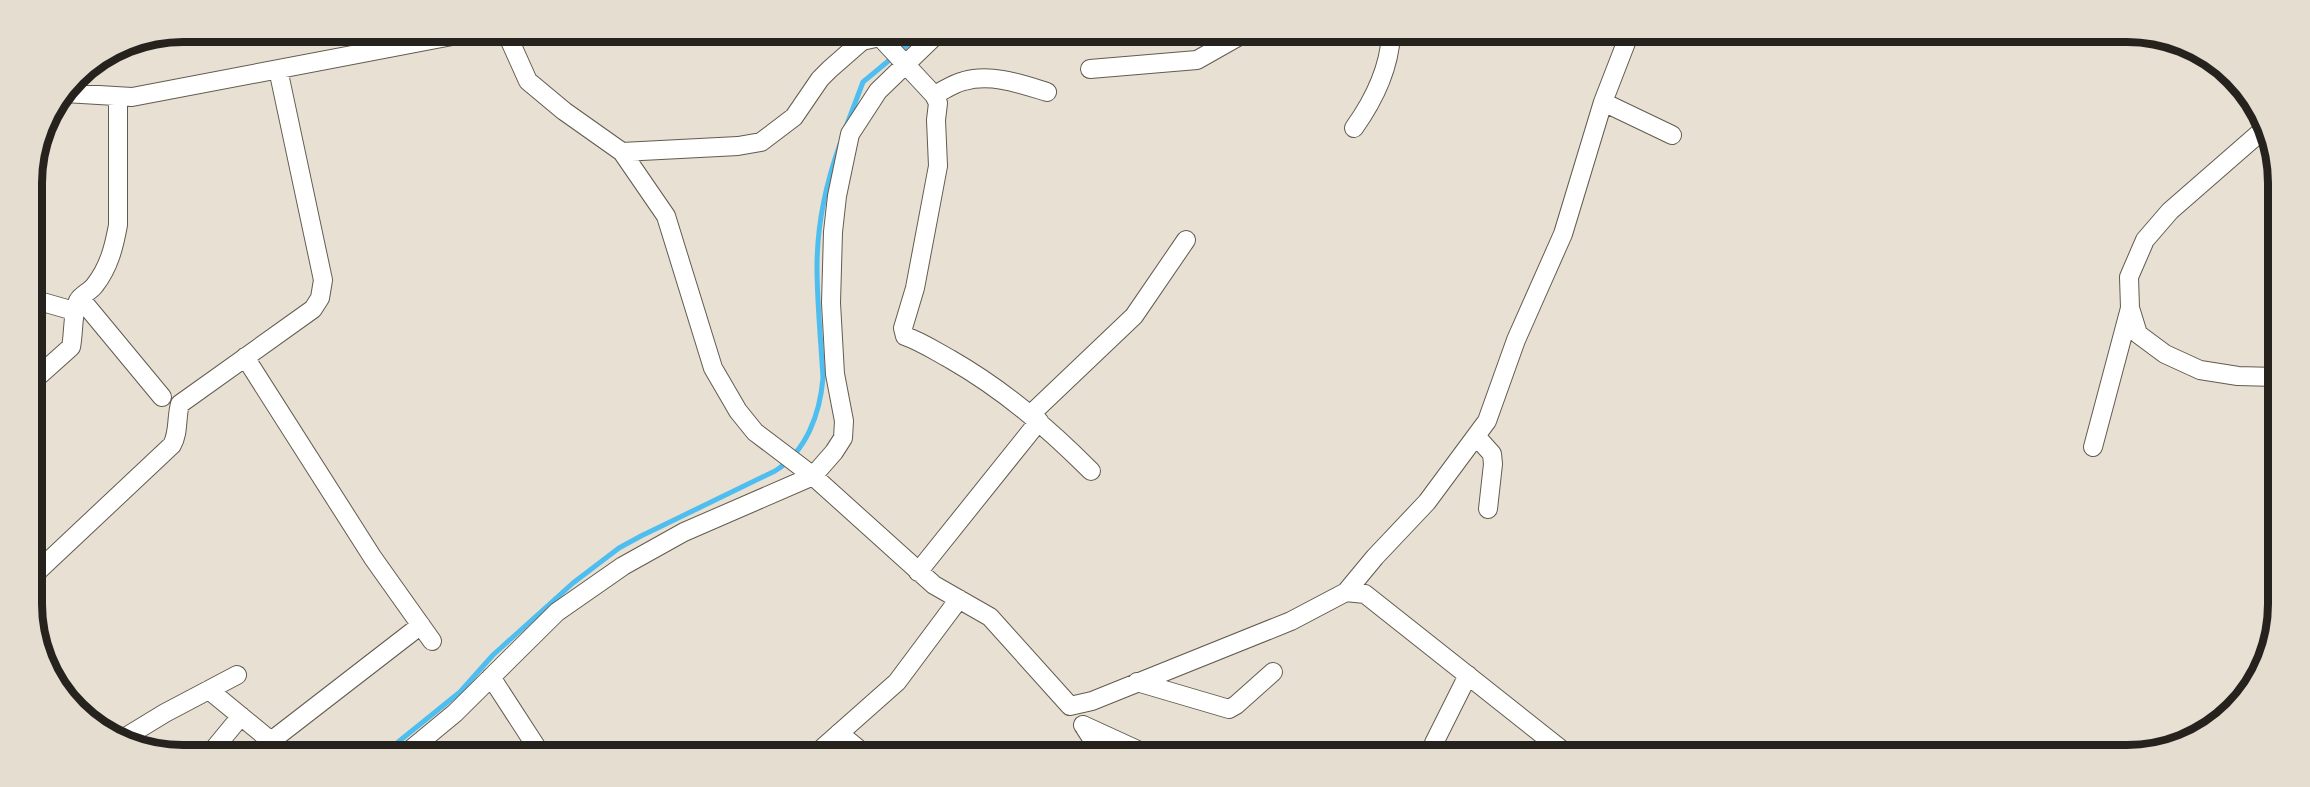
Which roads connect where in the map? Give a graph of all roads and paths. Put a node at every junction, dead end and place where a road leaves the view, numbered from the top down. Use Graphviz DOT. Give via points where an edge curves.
graph roads {
  1 [pos="420,42"];
  2 [pos="510,42"];
  3 [pos="860,42"];
  4 [pos="886,42"];
  5 [pos="927,42"];
  6 [pos="1229,42"];
  7 [pos="1391,42"];
  8 [pos="1626,42"];
  9 [pos="903,62"];
  10 [pos="278,69"];
  11 [pos="1090,69"];
  12 [pos="1047,92"];
  13 [pos="74,93"];
  14 [pos="934,95"];
  15 [pos="118,96"];
  16 [pos="1603,102"];
  17 [pos="1354,128"];
  18 [pos="2259,133"];
  19 [pos="1672,135"];
  20 [pos="622,152"];
  21 [pos="1186,240"];
  22 [pos="42,300"];
  23 [pos="77,305"];
  24 [pos="2130,308"];
  25 [pos="245,357"];
  26 [pos="42,373"];
  27 [pos="2268,377"];
  28 [pos="162,397"];
  29 [pos="1035,417"];
  30 [pos="1476,436"];
  31 [pos="2093,447"];
  32 [pos="807,471"];
  33 [pos="1091,471"];
  34 [pos="1488,508"];
  35 [pos="42,567"];
  36 [pos="918,572"];
  37 [pos="1346,592"];
  38 [pos="959,599"];
  39 [pos="421,625"];
  40 [pos="432,641"];
  41 [pos="1273,672"];
  42 [pos="237,675"];
  43 [pos="1468,675"];
  44 [pos="491,677"];
  45 [pos="1137,682"];
  46 [pos="209,690"];
  47 [pos="1070,706"];
  48 [pos="241,716"];
  49 [pos="1083,725"];
  50 [pos="839,733"];
  51 [pos="130,734"];
  52 [pos="217,745"];
  53 [pos="416,745"];
  54 [pos="535,745"];
  55 [pos="826,745"];
  56 [pos="854,745"];
  57 [pos="1096,745"];
  58 [pos="1127,745"];
  59 [pos="1434,745"];
  60 [pos="1556,745"];
  1 -- 10 [label="street"];
  2 -- 20 [label="street" via="528,81"];
  3 -- 20 [label="street" via="820,79 794,117 761,142 738,147"];
  4 -- 9 [label="street"];
  5 -- 9 [label="street"];
  6 -- 11 [label="street" via="1197,60"];
  7 -- 17 [label="street" via="1390,56 1371,103"];
  8 -- 16 [label="street"];
  9 -- 14 [label="street"];
  9 -- 32 [label="street" via="850,134 833,232 831,303 843,438 834,452"];
  10 -- 15 [label="street" via="132,97"];
  10 -- 25 [label="street" via="323,280 322,291 313,309"];
  12 -- 14 [label="street" via="1015,82 979,79 962,81"];
  13 -- 15 [label="street"];
  14 -- 29 [label="street" via="938,103 938,166 915,288 903,328 905,336 984,379"];
  15 -- 23 [label="street" via="115,243 107,267"];
  16 -- 19 [label="street"];
  16 -- 30 [label="street" via="1563,234 1516,340 1491,411"];
  18 -- 24 [label="street" via="2170,211 2145,240 2129,277"];
  20 -- 32 [label="street" via="666,216 713,368 755,432"];
  21 -- 29 [label="street" via="1134,316"];
  22 -- 23 [label="street"];
  23 -- 26 [label="street" via="71,347"];
  23 -- 28 [label="street"];
  24 -- 27 [label="street" via="2138,334 2165,354 2200,370"];
  24 -- 31 [label="street"];
  25 -- 35 [label="street" via="180,404 177,437 172,445"];
  25 -- 39 [label="street"];
  29 -- 33 [label="street"];
  29 -- 36 [label="street"];
  30 -- 34 [label="street" via="1492,454"];
  30 -- 37 [label="street" via="1427,502"];
  32 -- 36 [label="street"];
  32 -- 44 [label="street" via="623,566 557,612"];
  36 -- 38 [label="street"];
  37 -- 43 [label="street" via="1365,594"];
  37 -- 45 [label="street" via="1291,621"];
  38 -- 47 [label="street" via="990,616"];
  38 -- 50 [label="street" via="897,682"];
  39 -- 40 [label="street"];
  39 -- 48 [label="street" via="271,741"];
  41 -- 45 [label="street" via="1229,709"];
  42 -- 46 [label="street"];
  43 -- 59 [label="street"];
  43 -- 60 [label="street"];
  44 -- 53 [label="street" via="455,714"];
  44 -- 54 [label="street"];
  45 -- 47 [label="street"];
  46 -- 48 [label="street"];
  46 -- 51 [label="street"];
  47 -- 49 [label="street"];
  48 -- 52 [label="street"];
  49 -- 57 [label="street"];
  49 -- 58 [label="street"];
  50 -- 55 [label="street"];
  50 -- 56 [label="street"];
}
